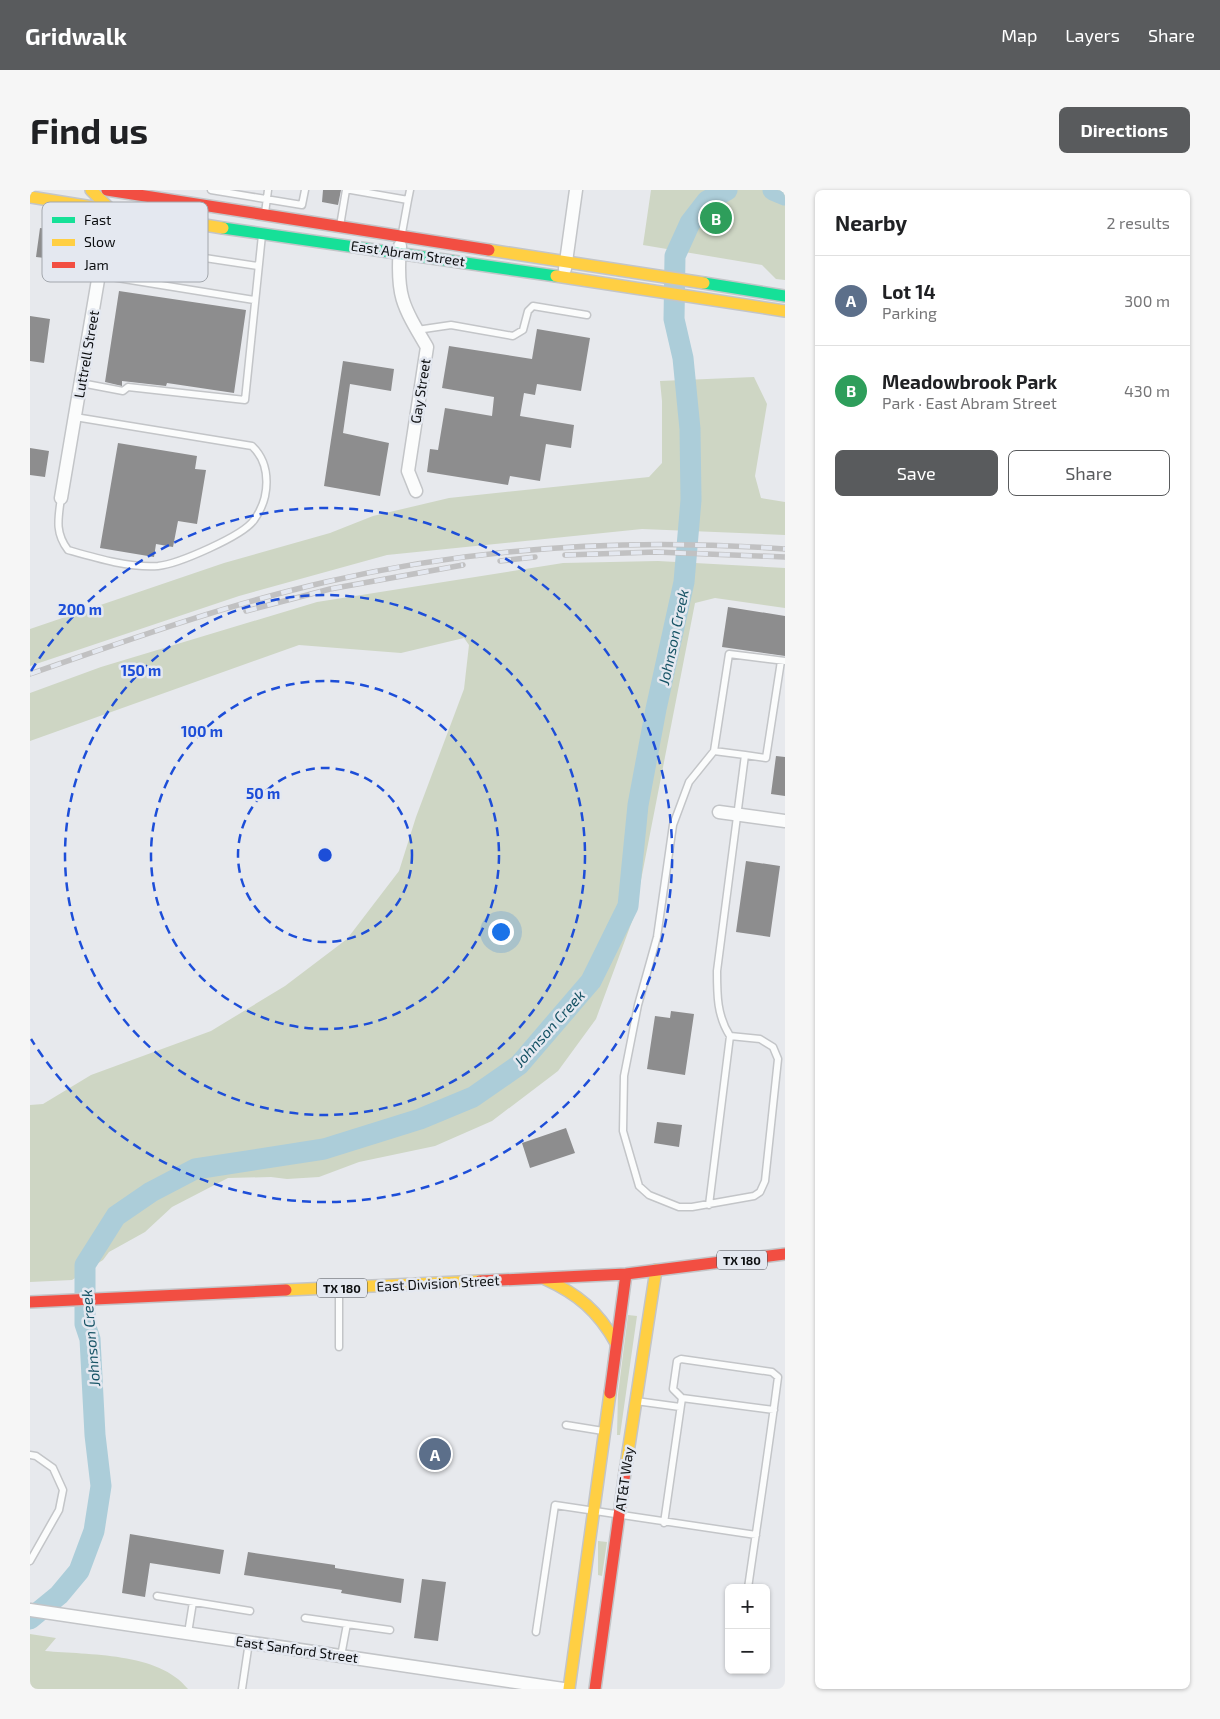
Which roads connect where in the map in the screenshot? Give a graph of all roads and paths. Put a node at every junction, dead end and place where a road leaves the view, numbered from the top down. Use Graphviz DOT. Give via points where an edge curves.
graph roads {
  1 [pos="91,190"];
  2 [pos="108,190"];
  3 [pos="210,190"];
  4 [pos="268,190"];
  5 [pos="304,190"];
  6 [pos="346,190"];
  7 [pos="350,190"];
  8 [pos="410,190"];
  9 [pos="576,190"];
  10 [pos="30,197"];
  11 [pos="267,199"];
  12 [pos="408,200"];
  13 [pos="63,202"];
  14 [pos="103,202"];
  15 [pos="183,202"];
  16 [pos="208,206"];
  17 [pos="265,215"];
  18 [pos="208,225"];
  19 [pos="340,226"];
  20 [pos="262,234"];
  21 [pos="401,237"];
  22 [pos="400,252"];
  23 [pos="208,258"];
  24 [pos="566,261"];
  25 [pos="258,266"];
  26 [pos="564,276"];
  27 [pos="98,282"];
  28 [pos="143,282"];
  29 [pos="785,296"];
  30 [pos="254,300"];
  31 [pos="785,311"];
  32 [pos="586,315"];
  33 [pos="417,330"];
  34 [pos="81,383"];
  35 [pos="75,417"];
  36 [pos="416,490"];
  37 [pos="62,498"];
  38 [pos="783,661"];
  39 [pos="714,751"];
  40 [pos="745,755"];
  41 [pos="719,812"];
  42 [pos="737,814"];
  43 [pos="785,821"];
  44 [pos="730,1036"];
  45 [pos="709,1205"];
  46 [pos="785,1254"];
  47 [pos="656,1270"];
  48 [pos="626,1274"];
  49 [pos="544,1278"];
  50 [pos="339,1288"];
  51 [pos="30,1302"];
  52 [pos="616,1343"];
  53 [pos="339,1347"];
  54 [pos="682,1398"];
  55 [pos="635,1401"];
  56 [pos="680,1407"];
  57 [pos="774,1410"];
  58 [pos="566,1425"];
  59 [pos="604,1431"];
  60 [pos="30,1455"];
  61 [pos="593,1510"];
  62 [pos="619,1515"];
  63 [pos="664,1523"];
  64 [pos="756,1535"];
  65 [pos="30,1561"];
  66 [pos="749,1584"];
  67 [pos="157,1596"];
  68 [pos="193,1602"];
  69 [pos="30,1610"];
  70 [pos="250,1611"];
  71 [pos="305,1618"];
  72 [pos="346,1624"];
  73 [pos="390,1630"];
  74 [pos="536,1632"];
  75 [pos="188,1633"];
  76 [pos="249,1642"];
  77 [pos="341,1656"];
  78 [pos="243,1689"];
  79 [pos="563,1689"];
  80 [pos="569,1689"];
  81 [pos="595,1689"];
  1 -- 14 [label="main road"];
  2 -- 15 [label="main road, East Abram Street"];
  3 -- 11 [label="lane"];
  4 -- 11 [label="lane"];
  5 -- 11 [label="lane" via="302,205"];
  6 -- 19 [label="lane"];
  7 -- 12 [label="lane"];
  8 -- 12 [label="lane"];
  9 -- 24 [label="street"];
  10 -- 13 [label="main road, East Abram Street"];
  11 -- 17 [label="lane"];
  12 -- 21 [label="lane"];
  16 -- 17 [label="main road, East Abram Street"];
  17 -- 19 [label="main road, East Abram Street"];
  17 -- 20 [label="main road"];
  18 -- 20 [label="main road, East Abram Street"];
  19 -- 21 [label="main road, East Abram Street"];
  20 -- 22 [label="main road, East Abram Street"];
  20 -- 25 [label="lane"];
  21 -- 22 [label="street, Gay Street"];
  21 -- 24 [label="main road, East Abram Street"];
  22 -- 26 [label="main road, East Abram Street"];
  22 -- 33 [label="street, Gay Street" via="397,276 404,309"];
  23 -- 25 [label="lane"];
  24 -- 26 [label="street"];
  24 -- 29 [label="main road, East Abram Street"];
  25 -- 30 [label="lane"];
  26 -- 31 [label="main road, East Abram Street"];
  27 -- 34 [label="street, Luttrell Street"];
  28 -- 30 [label="lane"];
  30 -- 34 [label="lane" via="247,398 241,401 128,388 123,391"];
  32 -- 33 [label="lane" via="533,306 528,311 523,330 514,336 451,325"];
  33 -- 36 [label="street, Gay Street" via="427,347 408,471"];
  34 -- 35 [label="street, Luttrell Street"];
  35 -- 37 [label="street, Luttrell Street"];
  35 -- 37 [label="lane" via="252,446 266,465 266,488 254,520 244,529 181,560 159,566 139,566 68,550 60,540 57,528"];
  38 -- 39 [label="lane" via="729,654"];
  38 -- 40 [label="lane" via="766,758"];
  39 -- 40 [label="lane"];
  39 -- 45 [label="lane" via="689,782 673,825 657,937 638,1005 624,1076 623,1131 639,1186 649,1195 679,1207"];
  40 -- 42 [label="lane"];
  41 -- 42 [label="street"];
  42 -- 43 [label="street"];
  42 -- 44 [label="lane" via="717,971 716,1004"];
  44 -- 45 [label="lane"];
  44 -- 45 [label="lane" via="760,1039 773,1047 778,1060 765,1181 754,1196"];
  46 -- 47 [label="main road, East Division Street / TX 180"];
  47 -- 48 [label="main road, East Division Street / TX 180"];
  47 -- 55 [label="main road, AT&T Way"];
  48 -- 49 [label="main road, East Division Street / TX 180"];
  48 -- 52 [label="main road, AT&T Way"];
  49 -- 50 [label="main road, East Division Street / TX 180"];
  49 -- 52 [label="main road" via="563,1286 593,1307"];
  50 -- 51 [label="main road, East Division Street / TX 180"];
  50 -- 53 [label="lane"];
  52 -- 59 [label="main road, AT&T Way"];
  54 -- 56 [label="lane"];
  54 -- 57 [label="lane"];
  54 -- 57 [label="lane" via="673,1389 677,1361 681,1359 774,1372 778,1377"];
  55 -- 56 [label="lane"];
  55 -- 62 [label="main road, AT&T Way"];
  56 -- 63 [label="lane"];
  57 -- 64 [label="lane"];
  58 -- 59 [label="lane"];
  59 -- 61 [label="main road, AT&T Way"];
  60 -- 65 [label="lane" via="53,1468 63,1490 60,1510"];
  61 -- 62 [label="lane"];
  61 -- 74 [label="lane" via="555,1506"];
  61 -- 80 [label="main road, AT&T Way"];
  62 -- 63 [label="lane"];
  62 -- 81 [label="main road, AT&T Way"];
  63 -- 64 [label="lane"];
  64 -- 66 [label="lane"];
  67 -- 68 [label="lane"];
  68 -- 70 [label="lane"];
  68 -- 75 [label="lane"];
  69 -- 75 [label="street, East Sanford Street"];
  71 -- 72 [label="lane"];
  72 -- 73 [label="lane"];
  72 -- 77 [label="lane"];
  75 -- 76 [label="street, East Sanford Street"];
  76 -- 77 [label="street, East Sanford Street"];
  76 -- 78 [label="lane"];
  77 -- 79 [label="street, East Sanford Street"];
}
